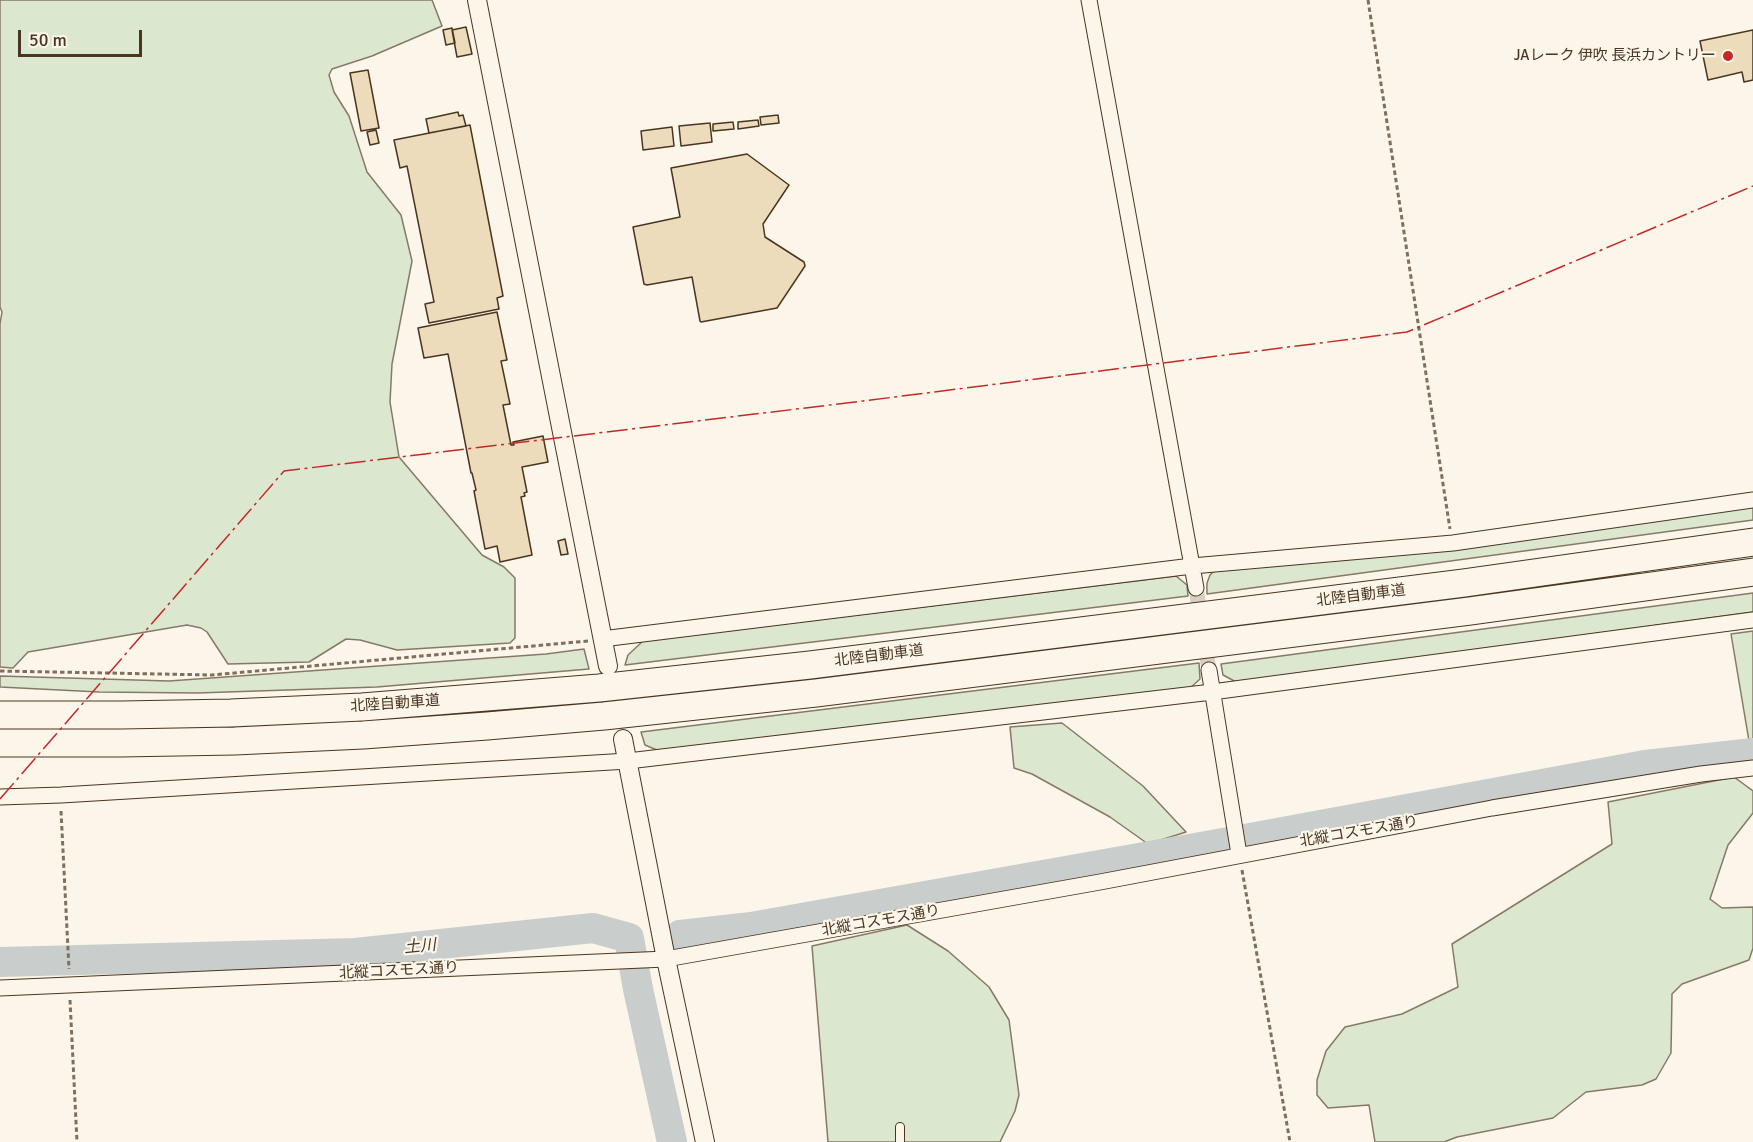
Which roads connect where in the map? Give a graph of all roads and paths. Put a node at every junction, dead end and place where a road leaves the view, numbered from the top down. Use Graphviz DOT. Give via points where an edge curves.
graph roads {
  1 [pos="477,0"];
  2 [pos="1089,0"];
  3 [pos="1368,0"];
  4 [pos="1753,500"];
  5 [pos="1753,542"];
  6 [pos="1452,543"];
  7 [pos="1192,566"];
  8 [pos="1753,572"];
  9 [pos="1196,588"];
  10 [pos="1753,620"];
  11 [pos="602,639"];
  12 [pos="608,666"];
  13 [pos="1209,670"];
  14 [pos="0,671"];
  15 [pos="1212,692"];
  16 [pos="0,707"];
  17 [pos="0,715"];
  18 [pos="122,715"];
  19 [pos="623,739"];
  20 [pos="0,742"];
  21 [pos="121,743"];
  22 [pos="0,753"];
  23 [pos="628,761"];
  24 [pos="1753,768"];
  25 [pos="61,795"];
  26 [pos="0,797"];
  27 [pos="1238,845"];
  28 [pos="662,960"];
  29 [pos="69,981"];
  30 [pos="0,988"];
  31 [pos="900,1127"];
  32 [pos="77,1142"];
  33 [pos="705,1142"];
  34 [pos="900,1142"];
  35 [pos="1290,1142"];
  1 -- 11 [label="street"];
  2 -- 7 [label="street"];
  3 -- 6 [label="path"];
  4 -- 6 [label="street"];
  5 -- 18 [label="highway, 北陸自動車道" via="1441,586 623,685 362,707"];
  6 -- 7 [label="street"];
  7 -- 9 [label="street"];
  7 -- 11 [label="street"];
  8 -- 21 [label="highway, 北陸自動車道" via="827,692 616,715 363,735"];
  10 -- 15 [label="street"];
  11 -- 12 [label="street"];
  11 -- 14 [label="path" via="212,675"];
  13 -- 15 [label="street"];
  15 -- 23 [label="street"];
  15 -- 27 [label="street"];
  16 -- 18 [label="highway"];
  17 -- 18 [label="highway, 北陸自動車道"];
  19 -- 23 [label="street"];
  20 -- 21 [label="highway, 北陸自動車道"];
  21 -- 22 [label="highway"];
  23 -- 25 [label="street"];
  23 -- 28 [label="street"];
  24 -- 27 [label="street, 北縦コスモス通り"];
  25 -- 26 [label="street"];
  25 -- 29 [label="path"];
  27 -- 28 [label="street, 北縦コスモス通り" via="1100,882"];
  27 -- 35 [label="path"];
  28 -- 29 [label="street, 北縦コスモス通り"];
  28 -- 33 [label="street"];
  29 -- 30 [label="street, 北縦コスモス通り"];
  29 -- 32 [label="path"];
  31 -- 34 [label="lane"];
}
